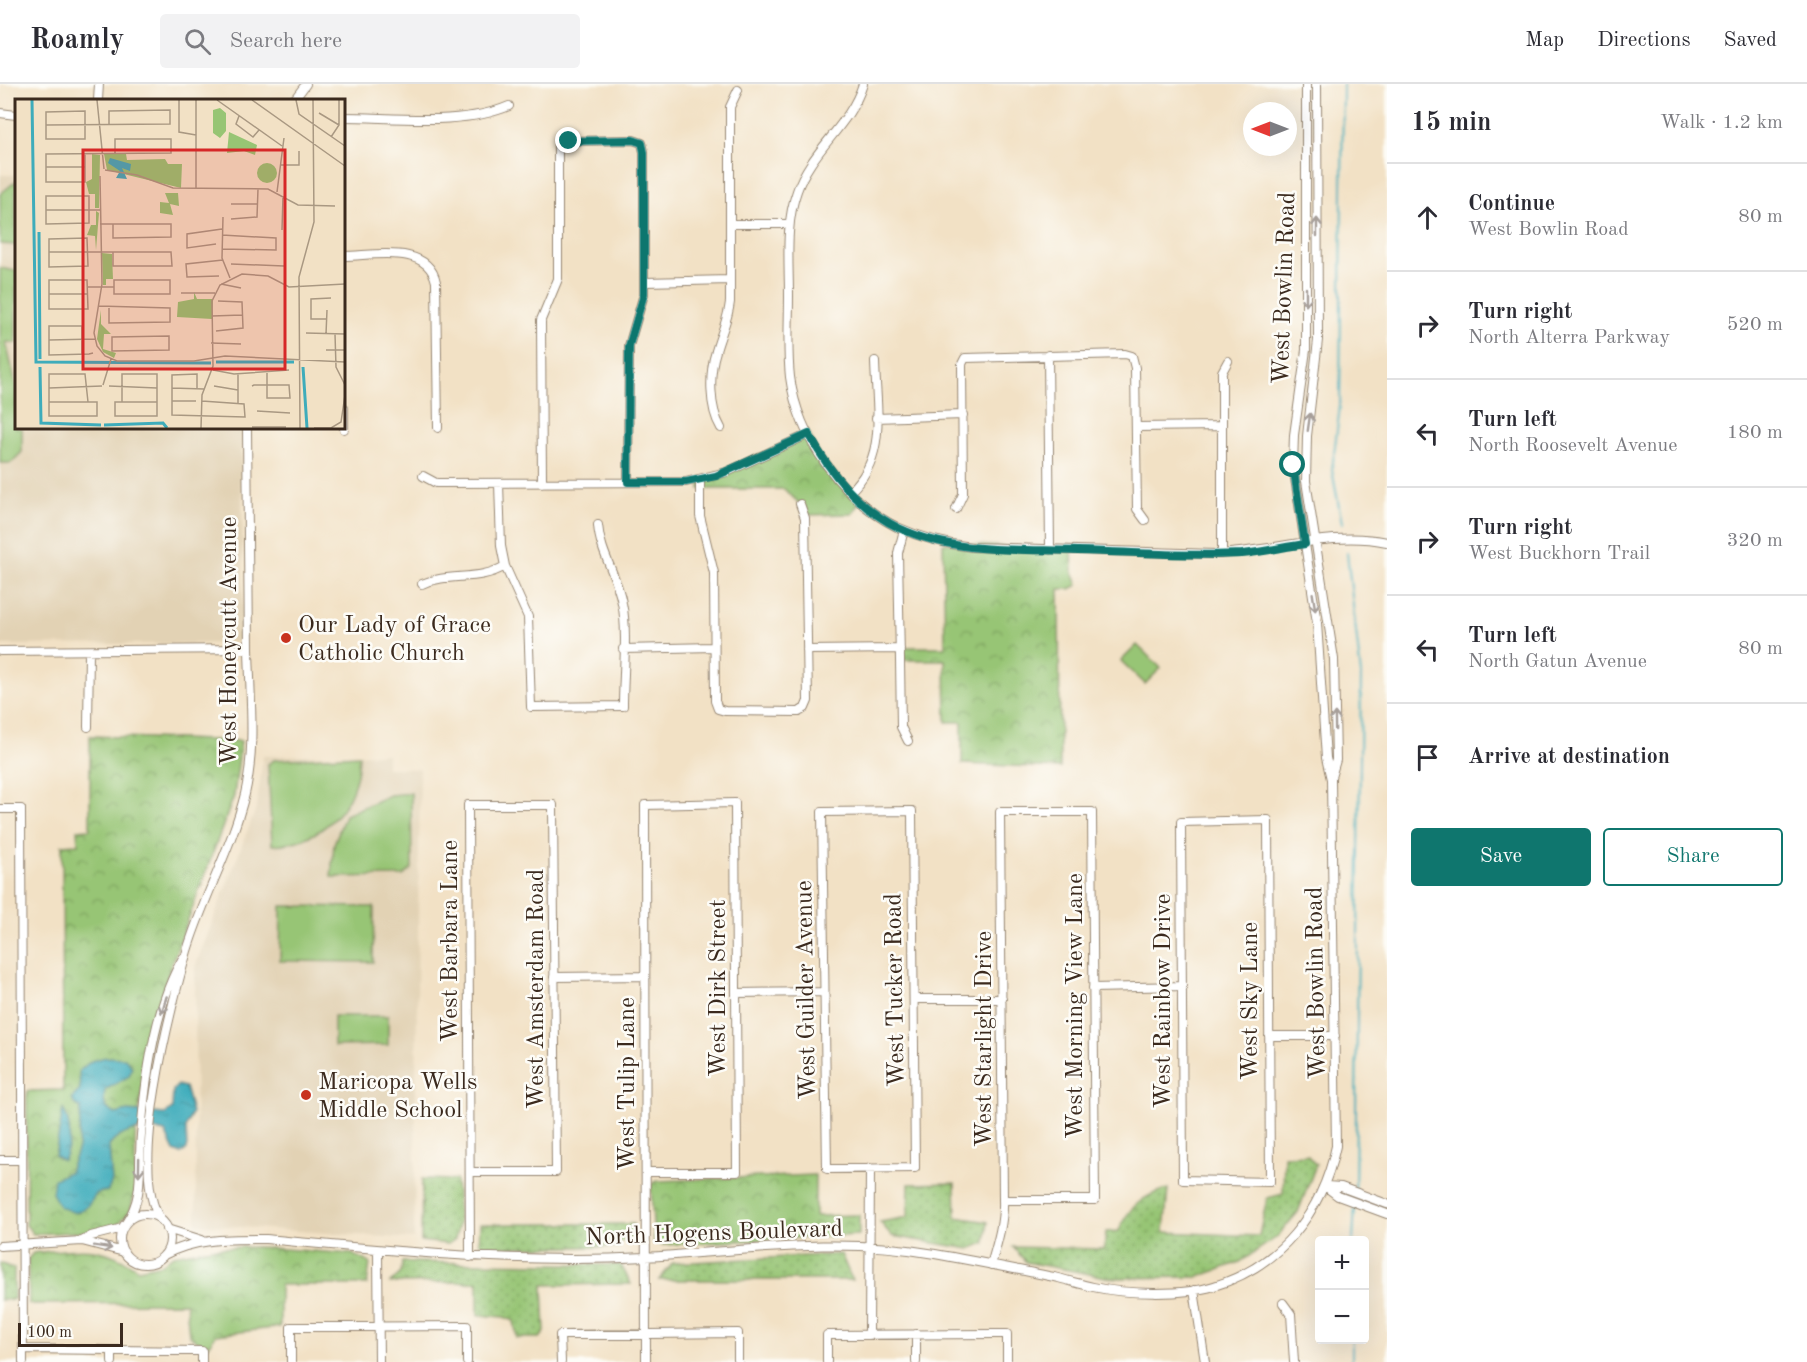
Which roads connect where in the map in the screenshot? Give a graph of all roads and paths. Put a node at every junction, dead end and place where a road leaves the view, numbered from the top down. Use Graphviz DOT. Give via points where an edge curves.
graph roads {
  1 [pos="99,84"];
  2 [pos="306,84"];
  3 [pos="863,84"];
  4 [pos="1306,84"];
  5 [pos="1317,84"];
  6 [pos="738,90"];
  7 [pos="98,99"];
  8 [pos="297,99"];
  9 [pos="509,106"];
  10 [pos="0,113"];
  11 [pos="15,115"];
  12 [pos="345,117"];
  13 [pos="730,224"];
  14 [pos="789,224"];
  15 [pos="345,256"];
  16 [pos="730,280"];
  17 [pos="645,282"];
  18 [pos="1048,355"];
  19 [pos="1228,361"];
  20 [pos="875,362"];
  21 [pos="963,415"];
  22 [pos="876,418"];
  23 [pos="1221,426"];
  24 [pos="438,428"];
  25 [pos="721,428"];
  26 [pos="1136,428"];
  27 [pos="248,429"];
  28 [pos="809,434"];
  29 [pos="423,476"];
  30 [pos="700,480"];
  31 [pos="628,482"];
  32 [pos="499,483"];
  33 [pos="542,483"];
  34 [pos="850,492"];
  35 [pos="800,504"];
  36 [pos="956,509"];
  37 [pos="1145,520"];
  38 [pos="598,525"];
  39 [pos="904,530"];
  40 [pos="1316,542"];
  41 [pos="1387,542"];
  42 [pos="1305,544"];
  43 [pos="1050,550"];
  44 [pos="1222,554"];
  45 [pos="505,566"];
  46 [pos="422,584"];
  47 [pos="714,647"];
  48 [pos="623,649"];
  49 [pos="900,649"];
  50 [pos="249,650"];
  51 [pos="807,650"];
  52 [pos="0,651"];
  53 [pos="89,651"];
  54 [pos="88,727"];
  55 [pos="908,741"];
  56 [pos="1331,779"];
  57 [pos="553,805"];
  58 [pos="645,806"];
  59 [pos="0,808"];
  60 [pos="822,812"];
  61 [pos="1000,812"];
  62 [pos="1181,822"];
  63 [pos="187,952"];
  64 [pos="645,976"];
  65 [pos="554,977"];
  66 [pos="1182,986"];
  67 [pos="1093,988"];
  68 [pos="824,992"];
  69 [pos="736,993"];
  70 [pos="914,999"];
  71 [pos="1002,999"];
  72 [pos="1269,1036"];
  73 [pos="1335,1036"];
  74 [pos="0,1160"];
  75 [pos="22,1160"];
  76 [pos="870,1168"];
  77 [pos="470,1172"];
  78 [pos="646,1173"];
  79 [pos="1270,1182"];
  80 [pos="1325,1186"];
  81 [pos="1004,1200"];
  82 [pos="1387,1204"];
  83 [pos="1387,1214"];
  84 [pos="161,1220"];
  85 [pos="124,1226"];
  86 [pos="167,1229"];
  87 [pos="202,1240"];
  88 [pos="81,1241"];
  89 [pos="23,1243"];
  90 [pos="0,1246"];
  91 [pos="870,1248"];
  92 [pos="378,1250"];
  93 [pos="124,1252"];
  94 [pos="164,1255"];
  95 [pos="471,1257"];
  96 [pos="647,1257"];
  97 [pos="991,1265"];
  98 [pos="1194,1290"];
  99 [pos="1283,1303"];
  100 [pos="379,1327"];
  101 [pos="646,1334"];
  102 [pos="869,1335"];
  103 [pos="916,1335"];
  104 [pos="23,1349"];
  105 [pos="112,1350"];
  106 [pos="23,1362"];
  107 [pos="112,1362"];
  108 [pos="202,1362"];
  109 [pos="291,1362"];
  110 [pos="379,1362"];
  111 [pos="467,1362"];
  112 [pos="561,1362"];
  113 [pos="646,1362"];
  114 [pos="738,1362"];
  115 [pos="827,1362"];
  116 [pos="916,1362"];
  117 [pos="1007,1362"];
  118 [pos="1205,1362"];
  119 [pos="1294,1362"];
  1 -- 7 [label="street"];
  2 -- 8 [label="street"];
  3 -- 14 [label="street" via="851,113 812,160"];
  4 -- 42 [label="street, West Bowlin Road, one-way" via="1306,350 1293,465"];
  40 -- 5 [label="street, West Bowlin Road, one-way" via="1306,466 1318,340"];
  6 -- 13 [label="street" via="730,107"];
  9 -- 12 [label="street" via="459,117"];
  10 -- 11 [label="street"];
  13 -- 14 [label="street"];
  13 -- 16 [label="street"];
  14 -- 28 [label="street" via="790,377"];
  15 -- 24 [label="street" via="407,255 426,262 436,282"];
  16 -- 17 [label="street"];
  16 -- 25 [label="street" via="728,321 713,368 715,418"];
  17 -- 31 [label="street" via="629,346"];
  17 -- 33 [label="street" via="642,143 633,140 558,144 558,279 541,320"];
  18 -- 21 [label="street" via="965,358"];
  18 -- 26 [label="street" via="1132,356"];
  18 -- 43 [label="street"];
  19 -- 23 [label="street" via="1222,372"];
  20 -- 22 [label="street"];
  21 -- 22 [label="street"];
  21 -- 36 [label="street" via="963,494"];
  22 -- 34 [label="street" via="877,448 872,464"];
  23 -- 26 [label="street"];
  23 -- 44 [label="street"];
  26 -- 37 [label="street" via="1137,509"];
  27 -- 50 [label="street, West Honeycutt Avenue"];
  28 -- 30 [label="street" via="727,472"];
  28 -- 34 [label="street" via="819,454"];
  29 -- 32 [label="street" via="436,483"];
  30 -- 31 [label="street"];
  30 -- 47 [label="street" via="700,516 714,573"];
  31 -- 33 [label="street"];
  32 -- 33 [label="street"];
  32 -- 45 [label="street"];
  34 -- 39 [label="street"];
  35 -- 51 [label="street" via="805,518"];
  38 -- 48 [label="street" via="600,546 617,581 623,607"];
  39 -- 43 [label="street" via="956,545"];
  39 -- 49 [label="street" via="898,552"];
  40 -- 41 [label="street" via="1349,538"];
  40 -- 42 [label="street"];
  56 -- 40 [label="street, West Bowlin Road, one-way" via="1336,760 1334,659"];
  42 -- 44 [label="street"];
  42 -- 56 [label="street, West Bowlin Road, one-way" via="1319,636 1326,758"];
  43 -- 44 [label="street"];
  45 -- 46 [label="street" via="486,575 437,577"];
  45 -- 48 [label="street" via="528,617 531,706 622,706"];
  47 -- 48 [label="street"];
  47 -- 51 [label="street" via="718,709 799,712 808,700"];
  49 -- 51 [label="street"];
  49 -- 55 [label="street" via="901,727"];
  50 -- 53 [label="street"];
  50 -- 63 [label="street, West Honeycutt Avenue" via="252,741 245,794"];
  52 -- 53 [label="street"];
  53 -- 54 [label="street"];
  56 -- 73 [label="street, West Bowlin Road"];
  57 -- 65 [label="street, West Amsterdam Road"];
  57 -- 77 [label="street, West Barbara Lane" via="468,805"];
  58 -- 64 [label="street, West Tulip Lane"];
  58 -- 69 [label="street, West Dirk Street" via="735,803"];
  59 -- 75 [label="street" via="21,809"];
  60 -- 68 [label="street, West Guilder Avenue"];
  60 -- 70 [label="street, West Tucker Road" via="912,811"];
  61 -- 67 [label="street, West Morning View Lane" via="1092,812"];
  61 -- 71 [label="street, West Starlight Drive"];
  62 -- 66 [label="street, West Rainbow Drive"];
  62 -- 72 [label="street, West Sky Lane" via="1268,820"];
  63 -- 84 [label="street, West Honeycutt Avenue" via="153,1104 150,1197"];
  63 -- 85 [label="street, West Honeycutt Avenue, one-way" via="174,974 159,1022 144,1103 139,1198"];
  64 -- 65 [label="street"];
  64 -- 78 [label="street, West Tulip Lane"];
  65 -- 77 [label="street, West Amsterdam Road" via="556,1172"];
  66 -- 67 [label="street"];
  66 -- 79 [label="street, West Rainbow Drive" via="1183,1180"];
  67 -- 81 [label="street, West Morning View Lane" via="1095,1200"];
  68 -- 69 [label="street"];
  68 -- 76 [label="street, West Guilder Avenue" via="827,1169"];
  69 -- 78 [label="street, West Dirk Street" via="737,1172"];
  70 -- 71 [label="street"];
  70 -- 76 [label="street, West Tucker Road" via="915,1168"];
  71 -- 81 [label="street, West Starlight Drive"];
  72 -- 73 [label="street"];
  72 -- 79 [label="street, West Sky Lane"];
  73 -- 80 [label="street, West Bowlin Road" via="1336,1146"];
  74 -- 75 [label="street"];
  75 -- 89 [label="street"];
  76 -- 91 [label="street"];
  77 -- 95 [label="street, West Barbara Lane"];
  78 -- 96 [label="street, West Tulip Lane"];
  80 -- 82 [label="street" via="1347,1189"];
  80 -- 83 [label="street"];
  80 -- 98 [label="street, North Hogens Boulevard" via="1304,1224 1272,1257 1242,1275"];
  81 -- 97 [label="street, West Starlight Drive"];
  84 -- 85 [label="street" via="147,1215 132,1218"];
  84 -- 86 [label="street"];
  85 -- 88 [label="street"];
  85 -- 93 [label="street" via="120,1236"];
  86 -- 87 [label="street, North Hogens Boulevard"];
  86 -- 94 [label="street" via="170,1242"];
  87 -- 92 [label="street, North Hogens Boulevard" via="266,1239"];
  87 -- 94 [label="street, North Hogens Boulevard"];
  88 -- 89 [label="street"];
  88 -- 93 [label="street, one-way"];
  89 -- 90 [label="street"];
  89 -- 104 [label="street"];
  91 -- 96 [label="street, North Hogens Boulevard" via="804,1245"];
  91 -- 97 [label="street, North Hogens Boulevard" via="930,1253"];
  91 -- 102 [label="street"];
  92 -- 95 [label="street, North Hogens Boulevard"];
  92 -- 100 [label="street"];
  93 -- 94 [label="street" via="143,1264"];
  95 -- 96 [label="street, North Hogens Boulevard"];
  96 -- 101 [label="street, West Tulip Lane"];
  97 -- 98 [label="street, North Hogens Boulevard" via="1096,1288"];
  98 -- 118 [label="street"];
  99 -- 119 [label="street" via="1291,1314"];
  100 -- 109 [label="street" via="291,1327"];
  100 -- 110 [label="street"];
  100 -- 111 [label="street" via="466,1326"];
  101 -- 112 [label="street" via="560,1335"];
  101 -- 113 [label="street, West Tulip Lane"];
  101 -- 114 [label="street" via="738,1333"];
  102 -- 103 [label="street"];
  102 -- 115 [label="street" via="827,1335"];
  103 -- 116 [label="street"];
  103 -- 117 [label="street" via="1007,1334"];
  104 -- 105 [label="street"];
  104 -- 106 [label="street"];
  105 -- 107 [label="street"];
  105 -- 108 [label="street" via="202,1351"];
}
